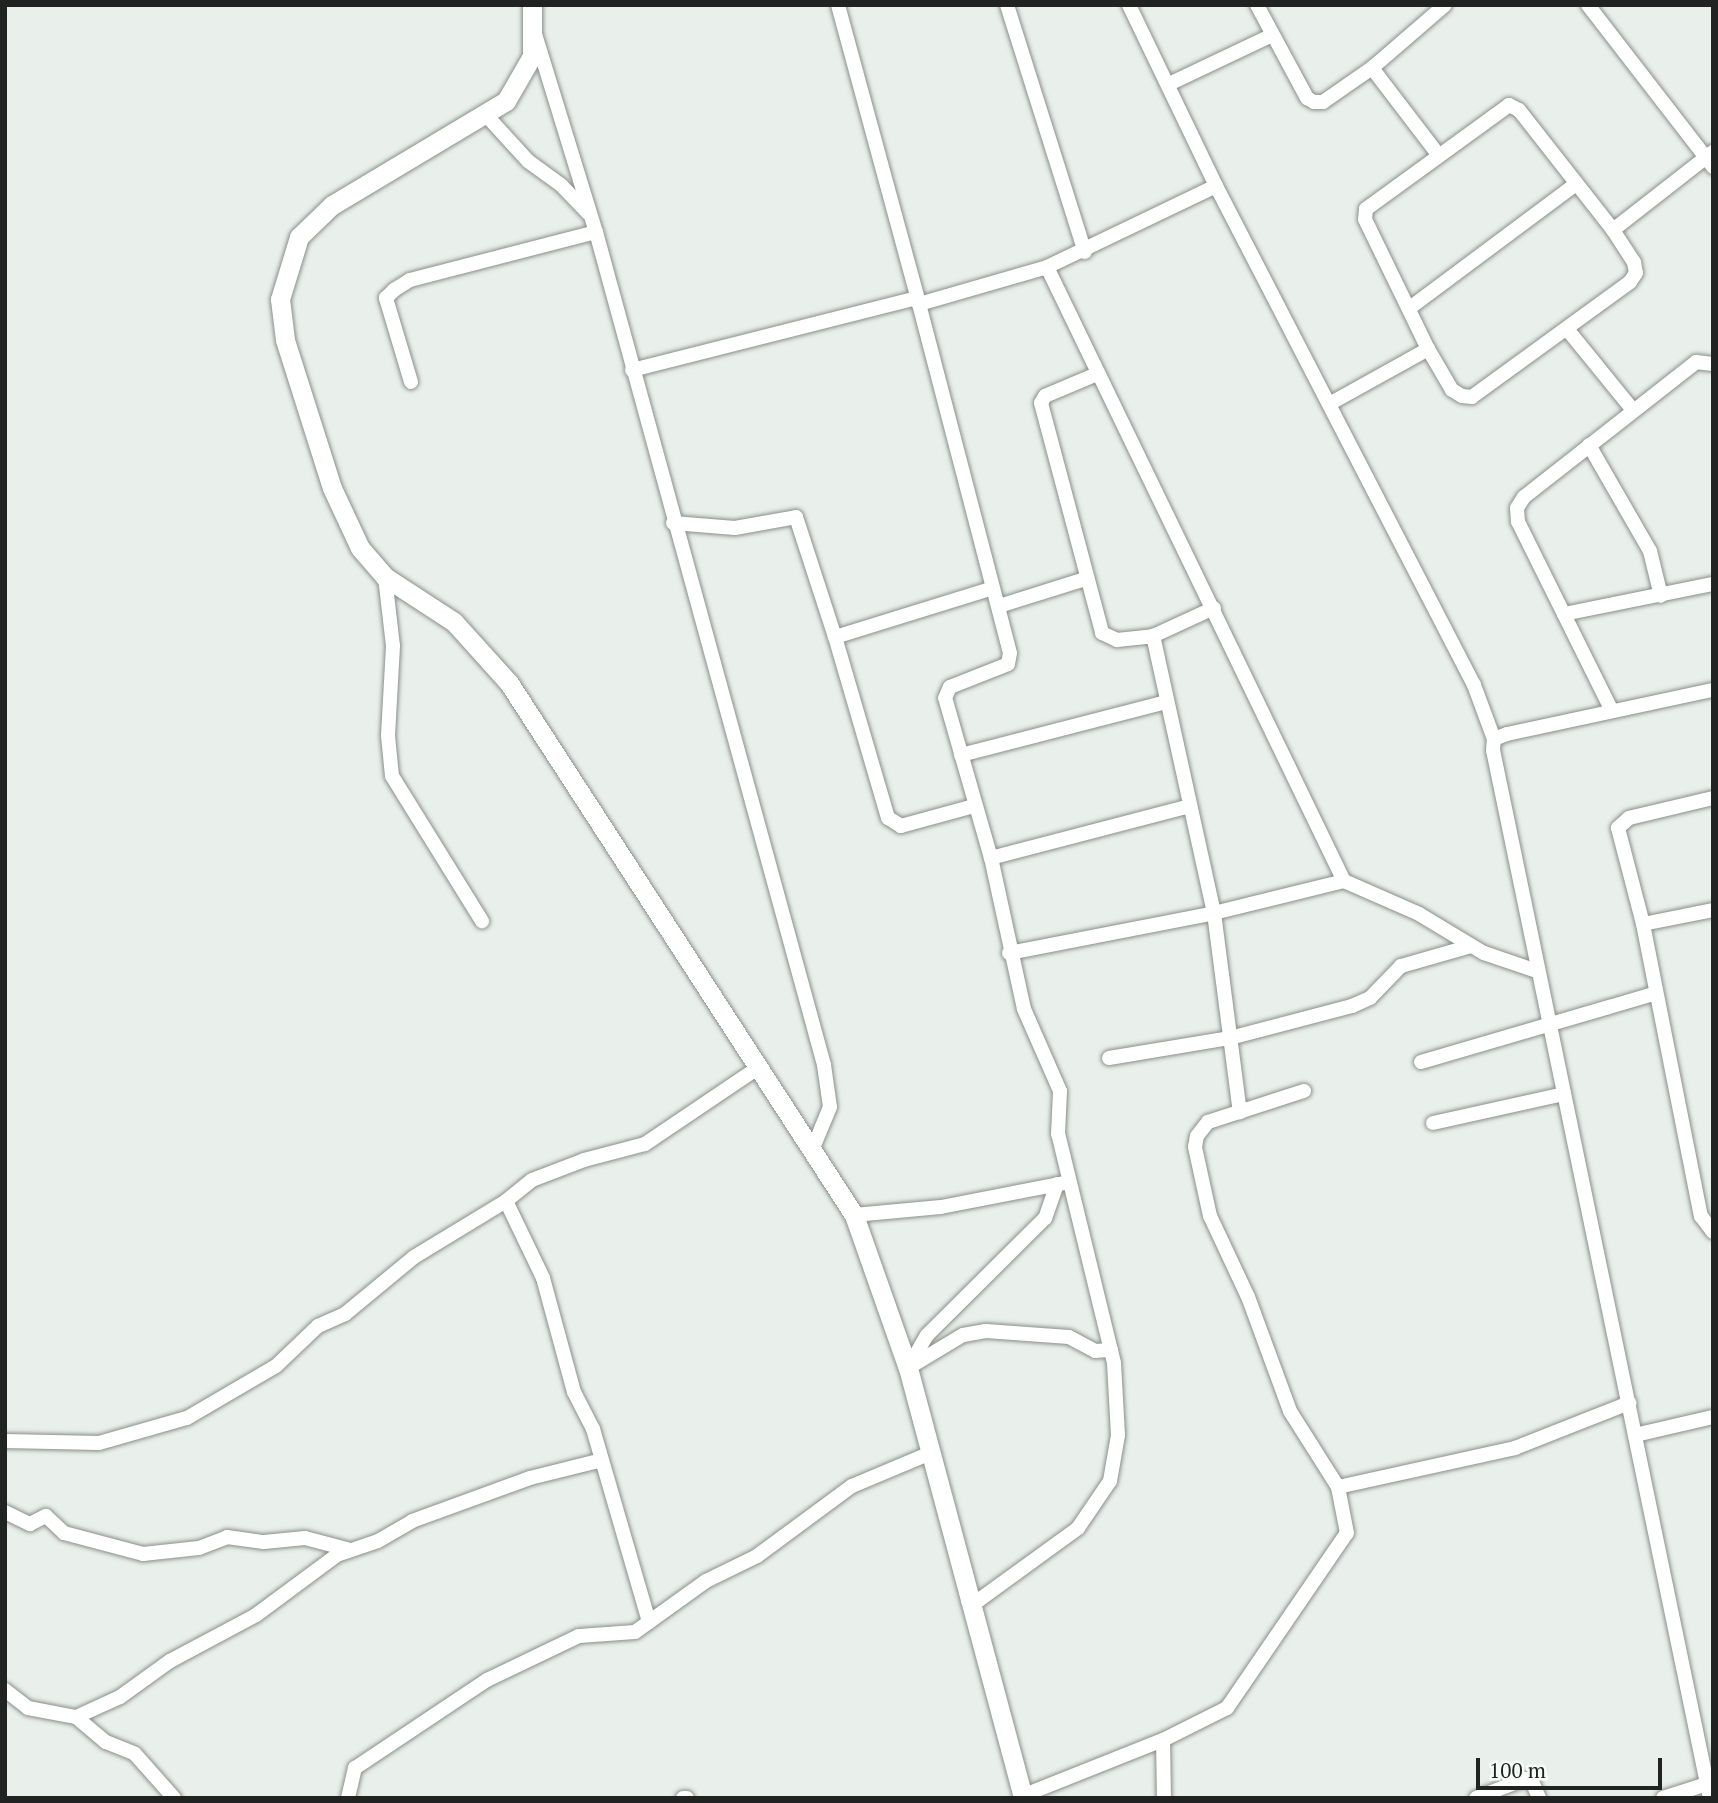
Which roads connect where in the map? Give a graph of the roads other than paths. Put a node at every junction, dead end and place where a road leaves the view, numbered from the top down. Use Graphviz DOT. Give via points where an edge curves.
graph roads {
  1 [pos="532,5"];
  2 [pos="838,5"];
  3 [pos="1007,5"];
  4 [pos="1129,5"];
  5 [pos="1256,5"];
  6 [pos="1445,5"];
  7 [pos="1588,5"];
  8 [pos="535,33"];
  9 [pos="1270,36"];
  10 [pos="1372,68"];
  11 [pos="1169,84"];
  12 [pos="486,115"];
  13 [pos="1437,153"];
  14 [pos="1710,159"];
  15 [pos="1576,184"];
  16 [pos="1216,186"];
  17 [pos="589,214"];
  18 [pos="1613,230"];
  19 [pos="596,232"];
  20 [pos="1085,252"];
  21 [pos="1047,267"];
  22 [pos="918,301"];
  23 [pos="1411,307"];
  24 [pos="1567,329"];
  25 [pos="1429,349"];
  26 [pos="1713,364"];
  27 [pos="632,370"];
  28 [pos="1097,374"];
  29 [pos="411,382"];
  30 [pos="1332,403"];
  31 [pos="1632,409"];
  32 [pos="1589,445"];
  33 [pos="673,523"];
  34 [pos="385,577"];
  35 [pos="1085,579"];
  36 [pos="1713,584"];
  37 [pos="993,588"];
  38 [pos="1661,596"];
  39 [pos="999,606"];
  40 [pos="1214,608"];
  41 [pos="1564,614"];
  42 [pos="1153,636"];
  43 [pos="835,637"];
  44 [pos="1713,690"];
  45 [pos="1166,702"];
  46 [pos="1612,711"];
  47 [pos="1494,739"];
  48 [pos="961,755"];
  49 [pos="1713,798"];
  50 [pos="974,806"];
  51 [pos="1190,806"];
  52 [pos="991,858"];
  53 [pos="1344,881"];
  54 [pos="1713,910"];
  55 [pos="1214,913"];
  56 [pos="482,921"];
  57 [pos="1643,924"];
  58 [pos="1471,946"];
  59 [pos="1009,953"];
  60 [pos="1537,971"];
  61 [pos="1653,993"];
  62 [pos="1550,1024"];
  63 [pos="1230,1038"];
  64 [pos="1110,1058"];
  65 [pos="1422,1062"];
  66 [pos="759,1067"];
  67 [pos="1304,1091"];
  68 [pos="1564,1094"];
  69 [pos="1240,1112"];
  70 [pos="1433,1123"];
  71 [pos="813,1148"];
  72 [pos="1064,1183"];
  73 [pos="506,1202"];
  74 [pos="854,1216"];
  75 [pos="1713,1232"];
  76 [pos="1111,1350"];
  77 [pos="908,1368"];
  78 [pos="1629,1403"];
  79 [pos="1713,1417"];
  80 [pos="1635,1435"];
  81 [pos="5,1441"];
  82 [pos="928,1454"];
  83 [pos="602,1460"];
  84 [pos="1338,1487"];
  85 [pos="5,1511"];
  86 [pos="352,1550"];
  87 [pos="968,1601"];
  88 [pos="649,1622"];
  89 [pos="5,1690"];
  90 [pos="76,1717"];
  91 [pos="1163,1740"];
  92 [pos="1706,1748"];
  93 [pos="1708,1791"];
  94 [pos="1023,1797"];
  95 [pos="174,1798"];
  96 [pos="348,1798"];
  97 [pos="1164,1798"];
  98 [pos="1476,1798"];
  99 [pos="1539,1798"];
  100 [pos="1663,1798"];
  1 -- 8 [label="street"];
  2 -- 22 [label="street"];
  3 -- 20 [label="street"];
  4 -- 11 [label="street"];
  5 -- 9 [label="street"];
  6 -- 10 [label="street"];
  7 -- 14 [label="street"];
  8 -- 12 [label="street" via="532,56 506,101"];
  8 -- 17 [label="street" via="567,128"];
  9 -- 10 [label="street" via="1307,99 1314,102 1324,102"];
  9 -- 11 [label="street"];
  10 -- 13 [label="street"];
  11 -- 16 [label="street"];
  12 -- 17 [label="street" via="528,161 561,185"];
  12 -- 34 [label="street" via="332,205 299,237 280,299 285,340 332,488 360,548"];
  13 -- 15 [label="street" via="1509,105 1519,110"];
  13 -- 23 [label="street" via="1366,209 1365,219"];
  14 -- 18 [label="street"];
  15 -- 18 [label="street"];
  15 -- 23 [label="street"];
  16 -- 20 [label="street"];
  16 -- 30 [label="street"];
  17 -- 19 [label="street"];
  18 -- 24 [label="street" via="1636,273"];
  19 -- 27 [label="street"];
  19 -- 29 [label="street" via="410,280 394,290 386,298"];
  20 -- 21 [label="street"];
  21 -- 22 [label="street"];
  21 -- 28 [label="street"];
  22 -- 27 [label="street"];
  22 -- 37 [label="street"];
  23 -- 25 [label="street"];
  24 -- 25 [label="street" via="1472,397 1452,390"];
  24 -- 31 [label="street"];
  25 -- 30 [label="street"];
  26 -- 31 [label="street" via="1696,362"];
  27 -- 33 [label="street"];
  28 -- 35 [label="street" via="1045,396 1041,403"];
  28 -- 40 [label="street"];
  30 -- 47 [label="street" via="1474,685"];
  31 -- 32 [label="street"];
  32 -- 38 [label="street" via="1650,551"];
  32 -- 41 [label="street" via="1524,497 1517,508 1518,522"];
  33 -- 43 [label="street" via="735,528 796,517"];
  33 -- 71 [label="street" via="824,1065 830,1107"];
  34 -- 56 [label="street" via="393,646 388,736 393,776"];
  34 -- 66 [label="street" via="454,622 509,683"];
  35 -- 39 [label="street"];
  35 -- 42 [label="street" via="1102,633 1117,640"];
  36 -- 38 [label="street"];
  37 -- 39 [label="street"];
  37 -- 43 [label="street"];
  38 -- 41 [label="street"];
  39 -- 48 [label="street" via="1008,664 946,692"];
  40 -- 42 [label="street"];
  40 -- 53 [label="street"];
  41 -- 46 [label="street"];
  42 -- 45 [label="street"];
  43 -- 50 [label="street" via="888,818 901,826"];
  44 -- 46 [label="street"];
  45 -- 48 [label="street"];
  45 -- 51 [label="street"];
  46 -- 47 [label="street"];
  47 -- 60 [label="street"];
  48 -- 50 [label="street"];
  49 -- 57 [label="street" via="1622,821 1618,828"];
  50 -- 52 [label="street"];
  51 -- 52 [label="street"];
  51 -- 55 [label="street"];
  52 -- 59 [label="street"];
  53 -- 55 [label="street"];
  53 -- 58 [label="street" via="1419,914"];
  54 -- 57 [label="street"];
  55 -- 59 [label="street"];
  55 -- 63 [label="street"];
  57 -- 61 [label="street"];
  58 -- 60 [label="street"];
  58 -- 63 [label="street" via="1401,966 1370,998 1352,1006"];
  59 -- 72 [label="street" via="1024,1009 1056,1076"];
  60 -- 62 [label="street"];
  61 -- 62 [label="street"];
  61 -- 75 [label="street" via="1701,1216"];
  62 -- 65 [label="street"];
  62 -- 68 [label="street"];
  63 -- 64 [label="street"];
  63 -- 69 [label="street"];
  66 -- 71 [label="street"];
  66 -- 73 [label="street" via="645,1144 553,1171"];
  67 -- 69 [label="street"];
  68 -- 70 [label="street"];
  68 -- 78 [label="street"];
  69 -- 84 [label="street" via="1208,1122 1197,1136 1196,1161 1208,1205 1290,1411"];
  71 -- 74 [label="street"];
  72 -- 74 [label="street" via="941,1207"];
  72 -- 76 [label="street"];
  72 -- 77 [label="street" via="1045,1218 927,1335"];
  73 -- 81 [label="street" via="414,1257 345,1314 308,1334 276,1366 187,1418 99,1443"];
  73 -- 83 [label="street" via="543,1278 574,1392"];
  74 -- 77 [label="street"];
  76 -- 77 [label="street" via="1095,1351 1069,1337 986,1331 963,1335"];
  76 -- 87 [label="street" via="1118,1435 1116,1460 1101,1498 1078,1528 979,1600"];
  77 -- 82 [label="street"];
  78 -- 80 [label="street"];
  78 -- 84 [label="street" via="1515,1448"];
  79 -- 80 [label="street"];
  80 -- 92 [label="street"];
  82 -- 87 [label="street"];
  82 -- 88 [label="street" via="852,1486 757,1556 706,1581"];
  83 -- 86 [label="street" via="530,1478 412,1521"];
  83 -- 88 [label="street"];
  84 -- 91 [label="street" via="1347,1533 1241,1693 1227,1708"];
  85 -- 86 [label="street" via="30,1524 46,1517 64,1533 143,1554 199,1548 227,1537 264,1542 305,1538"];
  86 -- 90 [label="street" via="337,1555 256,1615 170,1661 120,1697"];
  87 -- 94 [label="street"];
  88 -- 96 [label="street" via="620,1636 579,1636 487,1680 355,1768"];
  89 -- 90 [label="street" via="28,1708"];
  90 -- 95 [label="street" via="106,1742 135,1754"];
  91 -- 94 [label="street"];
  91 -- 97 [label="street"];
  92 -- 93 [label="street"];
  93 -- 100 [label="street"];
  98 -- 99 [label="street" via="1531,1779"];
}
